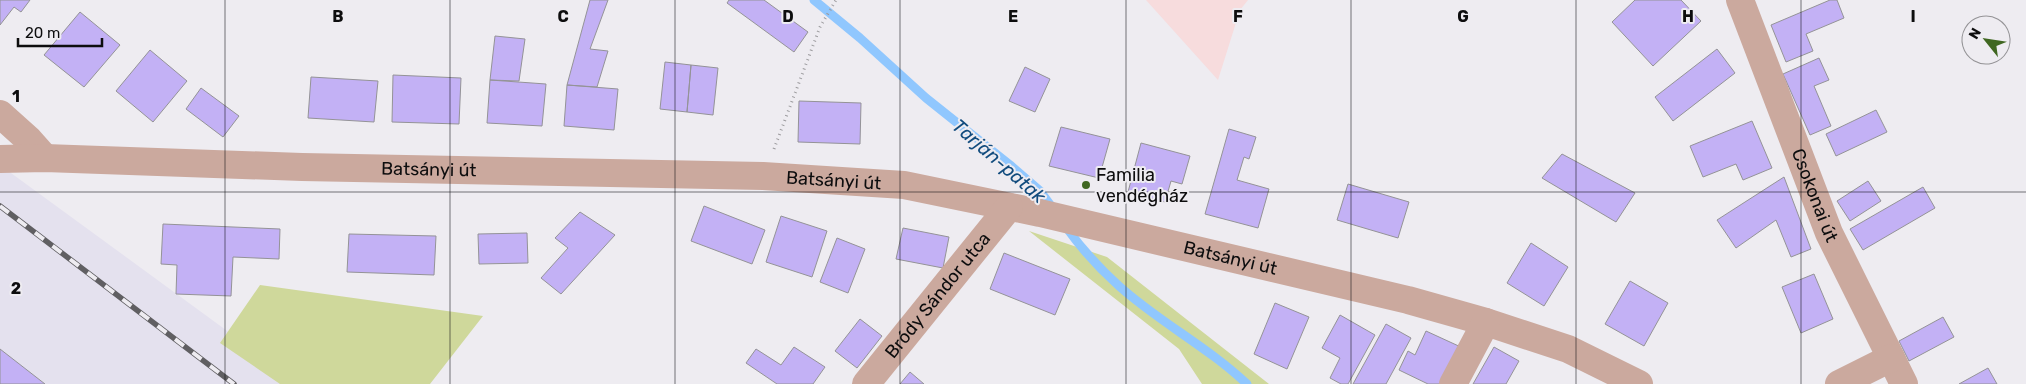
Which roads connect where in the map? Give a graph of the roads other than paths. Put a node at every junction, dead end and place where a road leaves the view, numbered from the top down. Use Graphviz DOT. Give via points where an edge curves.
graph roads {
  1 [pos="1740,0"];
  2 [pos="0,114"];
  3 [pos="44,158"];
  4 [pos="0,159"];
  5 [pos="1009,206"];
  6 [pos="1486,322"];
  7 [pos="1891,358"];
  8 [pos="866,384"];
  9 [pos="1453,384"];
  10 [pos="1639,384"];
  11 [pos="1839,384"];
  12 [pos="1904,384"];
  1 -- 7 [label="street, Csokonai út" via="1829,233"];
  2 -- 3 [label="street"];
  3 -- 4 [label="street, Batsányi út"];
  3 -- 5 [label="street, Batsányi út" via="763,176 904,185"];
  5 -- 6 [label="street, Batsányi út" via="1408,300"];
  5 -- 8 [label="street, Bródy Sándor utca"];
  6 -- 9 [label="street"];
  6 -- 10 [label="street, Batsányi út" via="1586,356"];
  7 -- 11 [label="street"];
  7 -- 12 [label="street, Csokonai út"];
}
